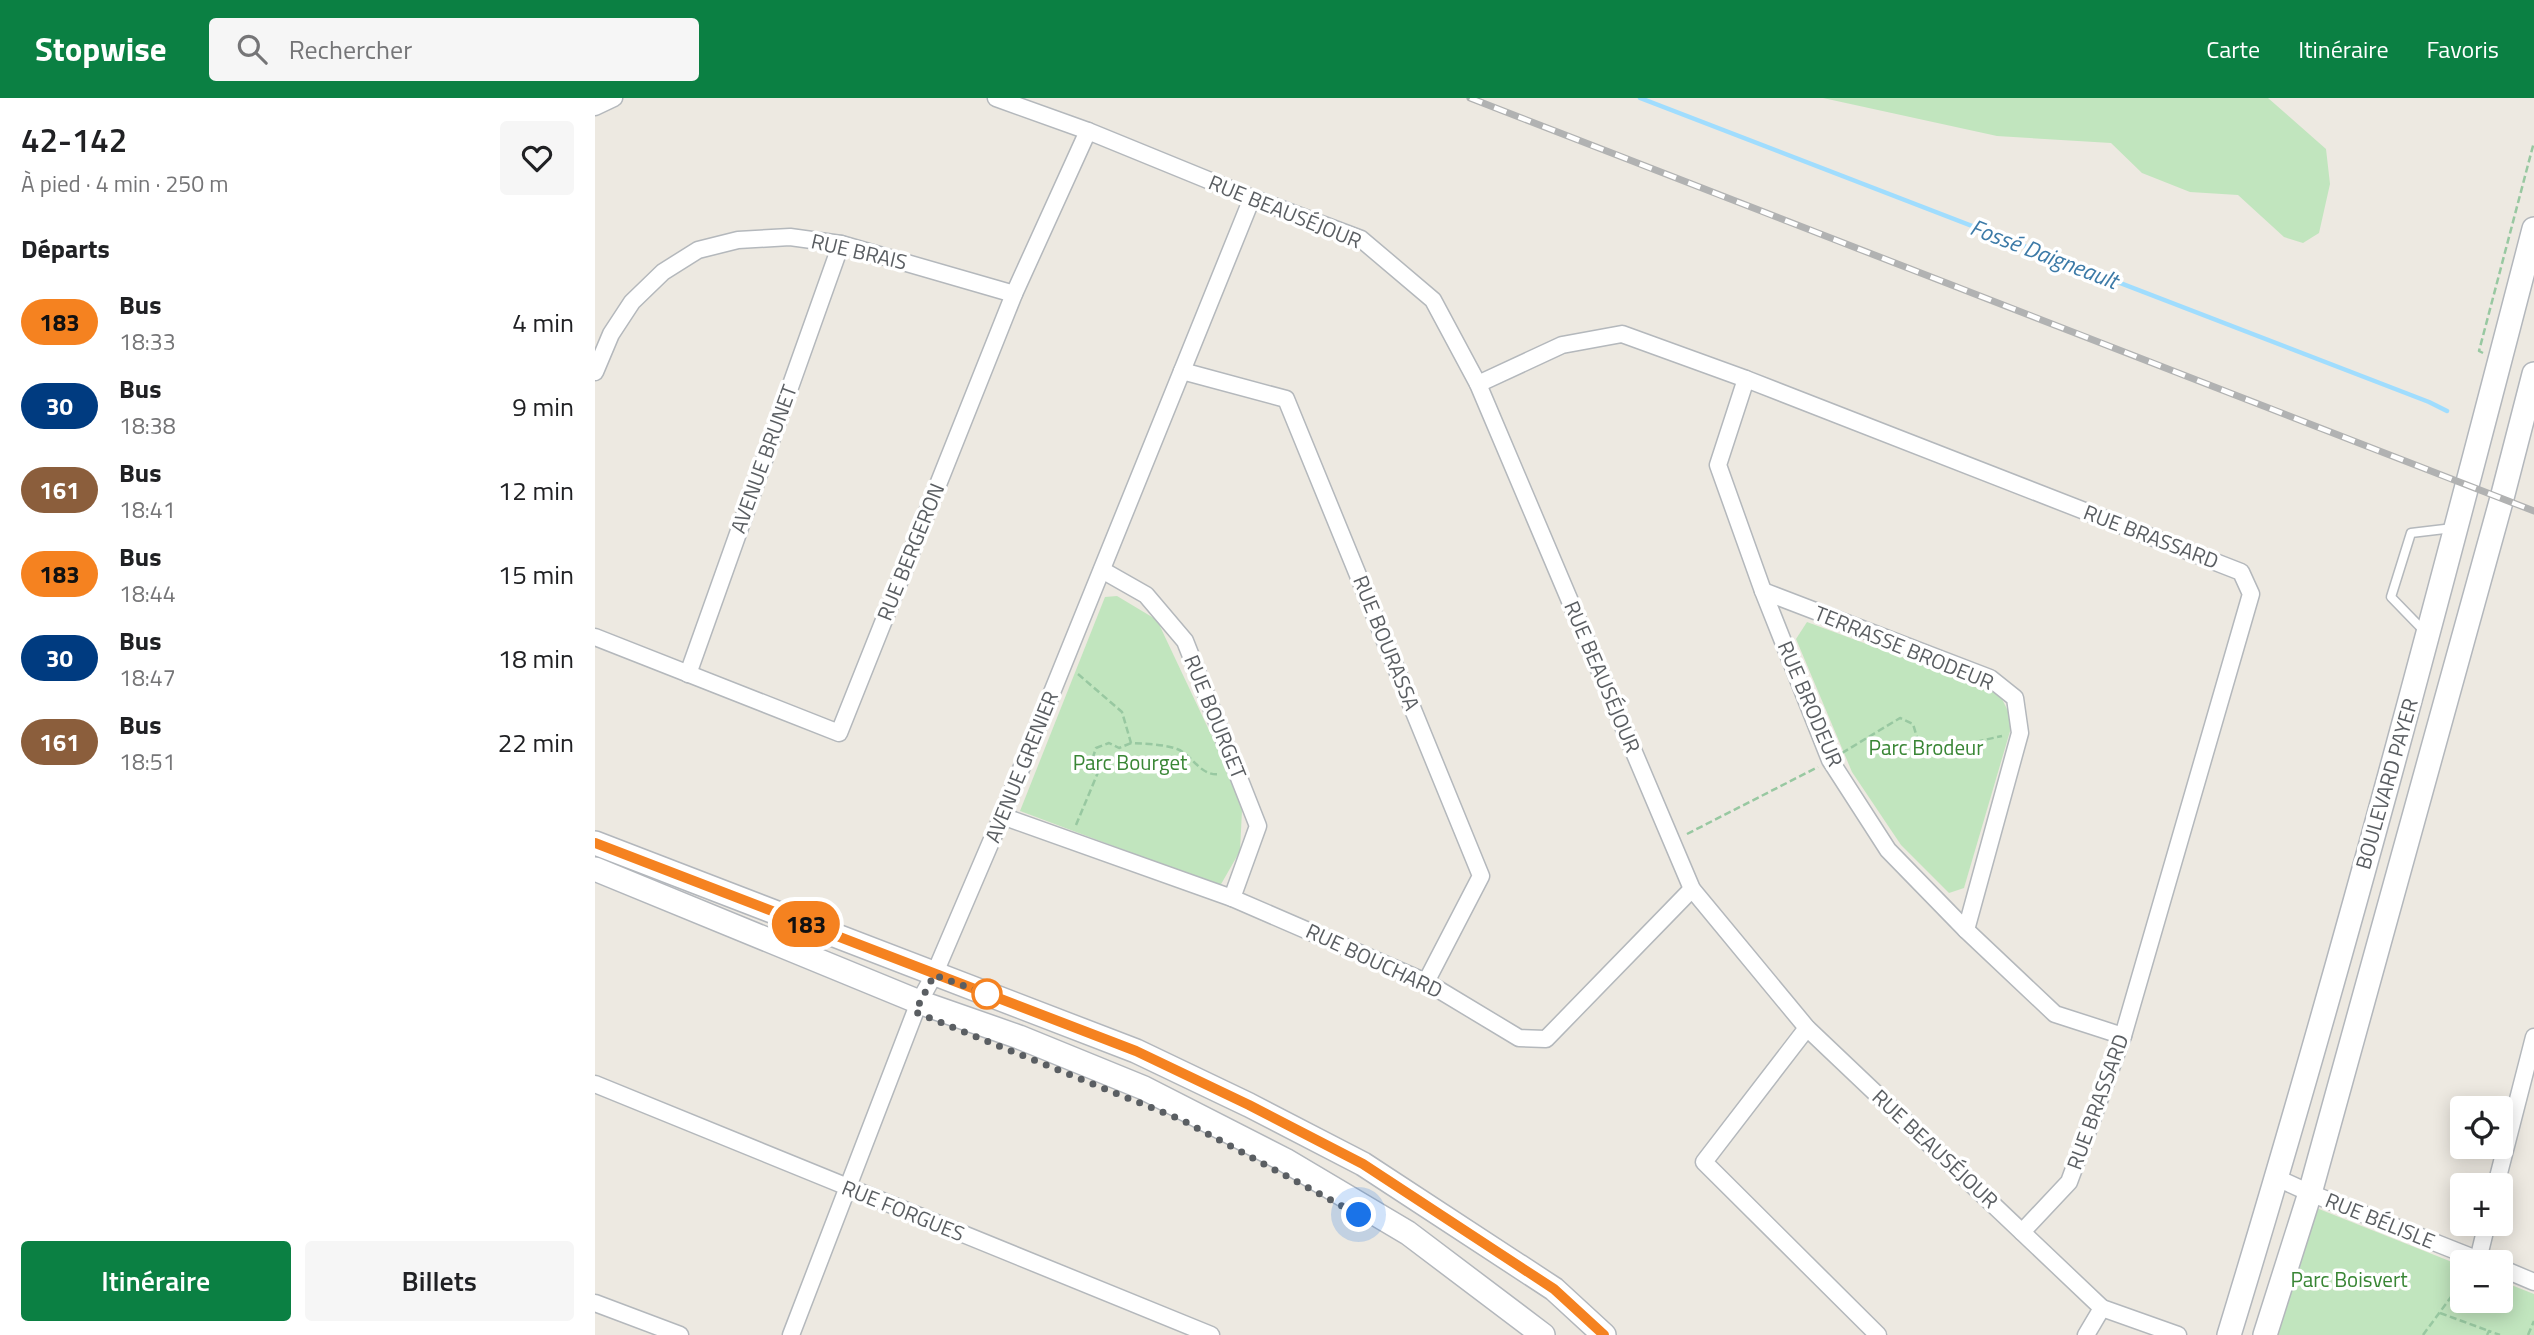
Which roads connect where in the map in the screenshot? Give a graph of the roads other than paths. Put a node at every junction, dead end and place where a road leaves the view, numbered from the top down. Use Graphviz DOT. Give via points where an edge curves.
graph roads {
  1 [pos="614,98"];
  2 [pos="996,98"];
  3 [pos="595,107"];
  4 [pos="1088,131"];
  5 [pos="1252,198"];
  6 [pos="2534,229"];
  7 [pos="841,244"];
  8 [pos="1014,294"];
  9 [pos="1182,371"];
  10 [pos="595,372"];
  11 [pos="2534,374"];
  12 [pos="1746,379"];
  13 [pos="1478,384"];
  14 [pos="2456,528"];
  15 [pos="1102,570"];
  16 [pos="1763,591"];
  17 [pos="595,637"];
  18 [pos="2426,646"];
  19 [pos="2454,667"];
  20 [pos="688,674"];
  21 [pos="1002,816"];
  22 [pos="595,843"];
  23 [pos="595,869"];
  24 [pos="1692,889"];
  25 [pos="1232,898"];
  26 [pos="1966,930"];
  27 [pos="934,975"];
  28 [pos="1426,982"];
  29 [pos="919,1002"];
  30 [pos="1807,1028"];
  31 [pos="2123,1036"];
  32 [pos="2534,1037"];
  33 [pos="595,1084"];
  34 [pos="2526,1094"];
  35 [pos="2500,1173"];
  36 [pos="2277,1178"];
  37 [pos="848,1188"];
  38 [pos="2310,1193"];
  39 [pos="2022,1232"];
  40 [pos="2453,1250"];
  41 [pos="2513,1273"];
  42 [pos="2534,1282"];
  43 [pos="595,1303"];
  44 [pos="2102,1308"];
  45 [pos="680,1335"];
  46 [pos="791,1335"];
  47 [pos="1211,1335"];
  48 [pos="1543,1335"];
  49 [pos="1604,1335"];
  50 [pos="1878,1335"];
  51 [pos="2086,1335"];
  52 [pos="2178,1335"];
  53 [pos="2229,1335"];
  54 [pos="2265,1335"];
  1 -- 3 [label="street"];
  2 -- 4 [label="street, RUE BEAUSÉJOUR"];
  4 -- 5 [label="street, RUE BEAUSÉJOUR"];
  4 -- 8 [label="street, RUE BERGERON"];
  5 -- 9 [label="street, AVENUE GRENIER"];
  5 -- 13 [label="street, RUE BEAUSÉJOUR" via="1361,239 1433,300"];
  6 -- 14 [label="main road, BOULEVARD PAYER"];
  7 -- 8 [label="street, RUE BRAIS"];
  7 -- 10 [label="street, RUE BRAIS" via="790,237 738,240 698,250 663,272 632,302 611,334"];
  7 -- 20 [label="street, AVENUE BRUNET"];
  8 -- 20 [label="street, RUE BERGERON" via="839,733"];
  9 -- 15 [label="street, AVENUE GRENIER"];
  9 -- 28 [label="street, RUE BOURASSA" via="1286,399 1482,876"];
  11 -- 19 [label="main road, BOULEVARD PAYER"];
  12 -- 13 [label="street, RUE BRASSARD" via="1622,334 1562,345"];
  12 -- 16 [label="street, RUE BRODEUR" via="1718,465"];
  12 -- 31 [label="street, RUE BRASSARD" via="2241,572 2251,594"];
  13 -- 24 [label="street, RUE BEAUSÉJOUR"];
  14 -- 18 [label="main road, BOULEVARD PAYER"];
  14 -- 18 [label="lane" via="2411,533 2391,597"];
  15 -- 21 [label="street, AVENUE GRENIER"];
  15 -- 25 [label="street, RUE BOURGET" via="1146,595 1185,641 1238,771 1258,826"];
  16 -- 26 [label="street, RUE BRODEUR" via="1830,760 1888,850"];
  16 -- 26 [label="street, TERRASSE BRODEUR" via="1990,678 2015,698 2020,733"];
  17 -- 20 [label="street, RUE BERGERON"];
  18 -- 19 [label="main road"];
  18 -- 36 [label="main road, BOULEVARD PAYER"];
  19 -- 38 [label="main road, BOULEVARD PAYER"];
  21 -- 25 [label="street, RUE BOUCHARD"];
  21 -- 27 [label="street, AVENUE GRENIER"];
  22 -- 27 [label="main road"];
  23 -- 29 [label="main road"];
  24 -- 28 [label="street, RUE BOUCHARD" via="1546,1039 1519,1038"];
  24 -- 30 [label="street, RUE BEAUSÉJOUR"];
  25 -- 28 [label="street, RUE BOUCHARD"];
  26 -- 31 [label="street, RUE BRODEUR" via="2055,1014"];
  27 -- 29 [label="street, AVENUE GRENIER"];
  27 -- 49 [label="main road" via="1136,1051 1363,1164 1554,1289"];
  29 -- 37 [label="street, AVENUE GRENIER"];
  29 -- 48 [label="main road" via="1144,1088 1286,1160 1408,1233"];
  30 -- 39 [label="street, RUE BEAUSÉJOUR"];
  30 -- 50 [label="street" via="1705,1162"];
  31 -- 39 [label="street, RUE BRASSARD" via="2069,1182"];
  32 -- 34 [label="street"];
  33 -- 37 [label="street, RUE FORGUES"];
  34 -- 35 [label="street"];
  36 -- 38 [label="street, RUE BÉLISLE"];
  36 -- 53 [label="main road, BOULEVARD PAYER"];
  37 -- 46 [label="street, AVENUE GRENIER"];
  37 -- 47 [label="street, RUE FORGUES"];
  38 -- 40 [label="street, RUE BÉLISLE"];
  38 -- 54 [label="main road, BOULEVARD PAYER"];
  39 -- 44 [label="street, RUE BEAUSÉJOUR"];
  41 -- 42 [label="street"];
  43 -- 45 [label="street"];
  44 -- 51 [label="street"];
  44 -- 52 [label="street, RUE BEAUSÉJOUR"];
}
